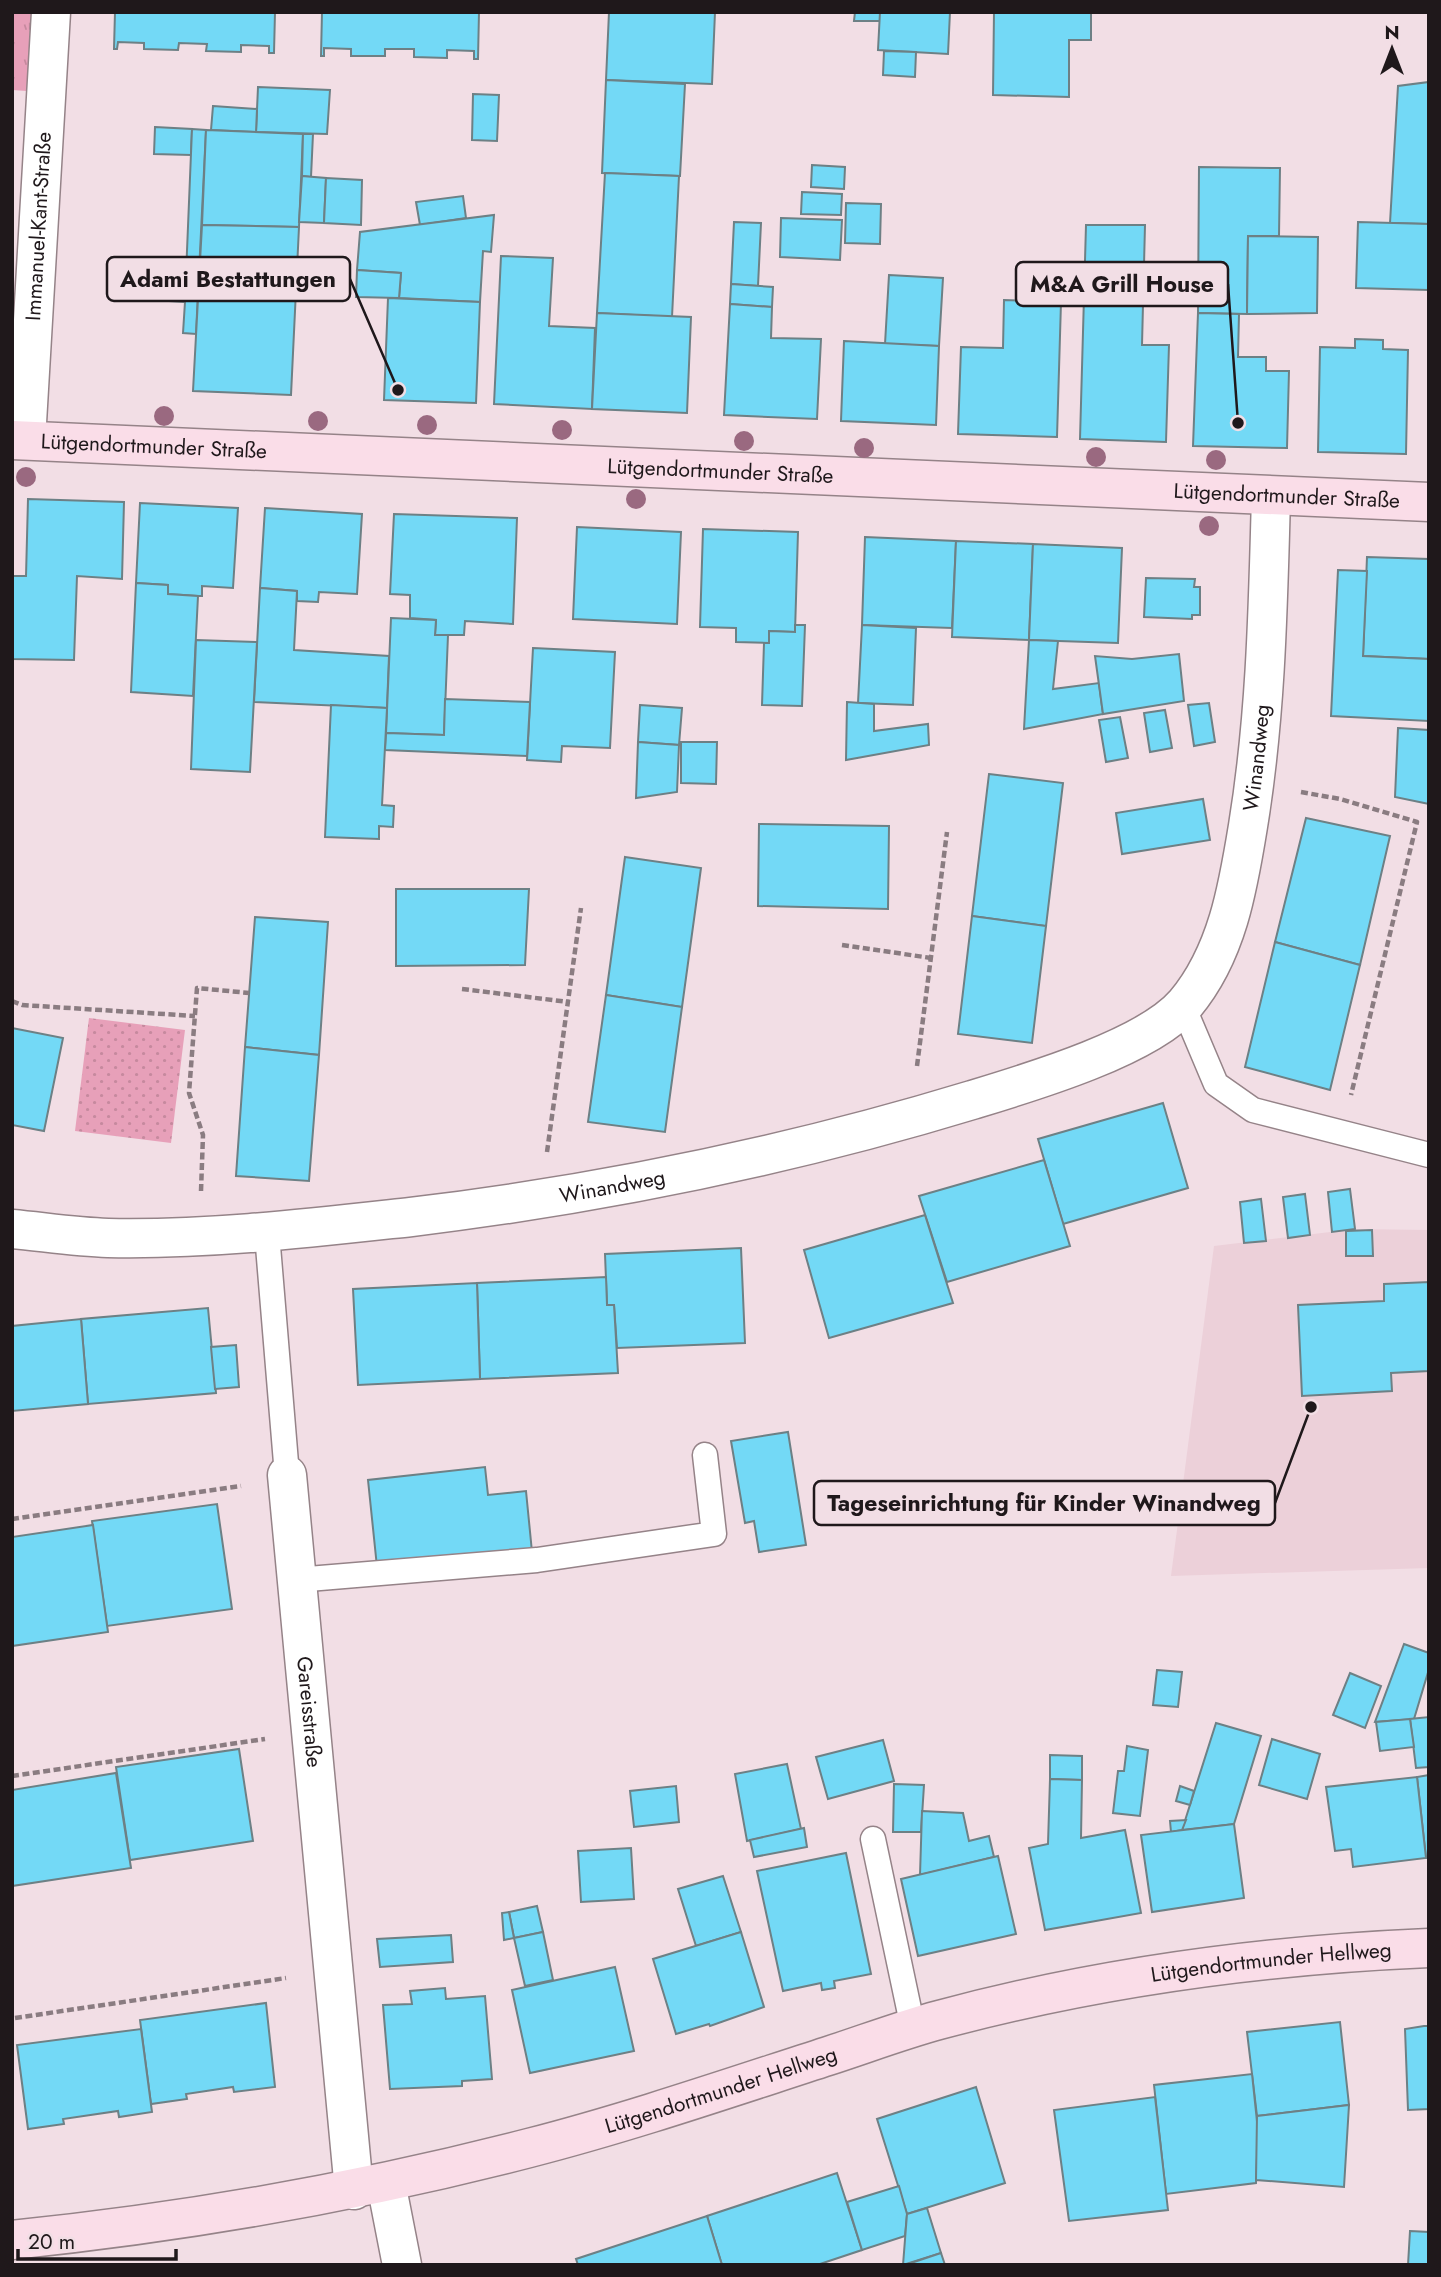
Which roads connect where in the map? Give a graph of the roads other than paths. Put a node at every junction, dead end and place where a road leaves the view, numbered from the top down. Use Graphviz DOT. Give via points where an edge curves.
graph roads {
  1 [pos="51,12"];
  2 [pos="19,440"];
  3 [pos="1271,496"];
  4 [pos="1429,502"];
  5 [pos="1183,1006"];
  6 [pos="1429,1155"];
  7 [pos="12,1229"];
  8 [pos="267,1234"];
  9 [pos="705,1455"];
  10 [pos="287,1477"];
  11 [pos="296,1580"];
  12 [pos="873,1839"];
  13 [pos="1429,1948"];
  14 [pos="914,2028"];
  15 [pos="370,2187"];
  16 [pos="12,2240"];
  17 [pos="402,2265"];
  1 -- 2 [label="street, Immanuel-Kant-Straße"];
  2 -- 3 [label="main road, Lütgendortmunder Straße"];
  3 -- 4 [label="main road, Lütgendortmunder Straße"];
  3 -- 5 [label="street, Winandweg" via="1265,691 1239,881 1213,962"];
  5 -- 6 [label="lane" via="1216,1084 1233,1099 1253,1110"];
  5 -- 8 [label="street, Winandweg" via="1096,1058 910,1119 701,1171 540,1201"];
  7 -- 8 [label="street, Winandweg" via="105,1238"];
  8 -- 10 [label="lane, Gareisstraße"];
  9 -- 11 [label="lane" via="714,1534 537,1560"];
  10 -- 11 [label="street, Gareisstraße"];
  11 -- 15 [label="street, Gareisstraße" via="332,1971"];
  12 -- 14 [label="lane"];
  13 -- 14 [label="main road, Lütgendortmunder Hellweg" via="1256,1961 1139,1976"];
  14 -- 15 [label="main road, Lütgendortmunder Hellweg" via="640,2117"];
  15 -- 16 [label="main road, Lütgendortmunder Hellweg" via="167,2222"];
  15 -- 17 [label="street, Gareisstraße"];
}
